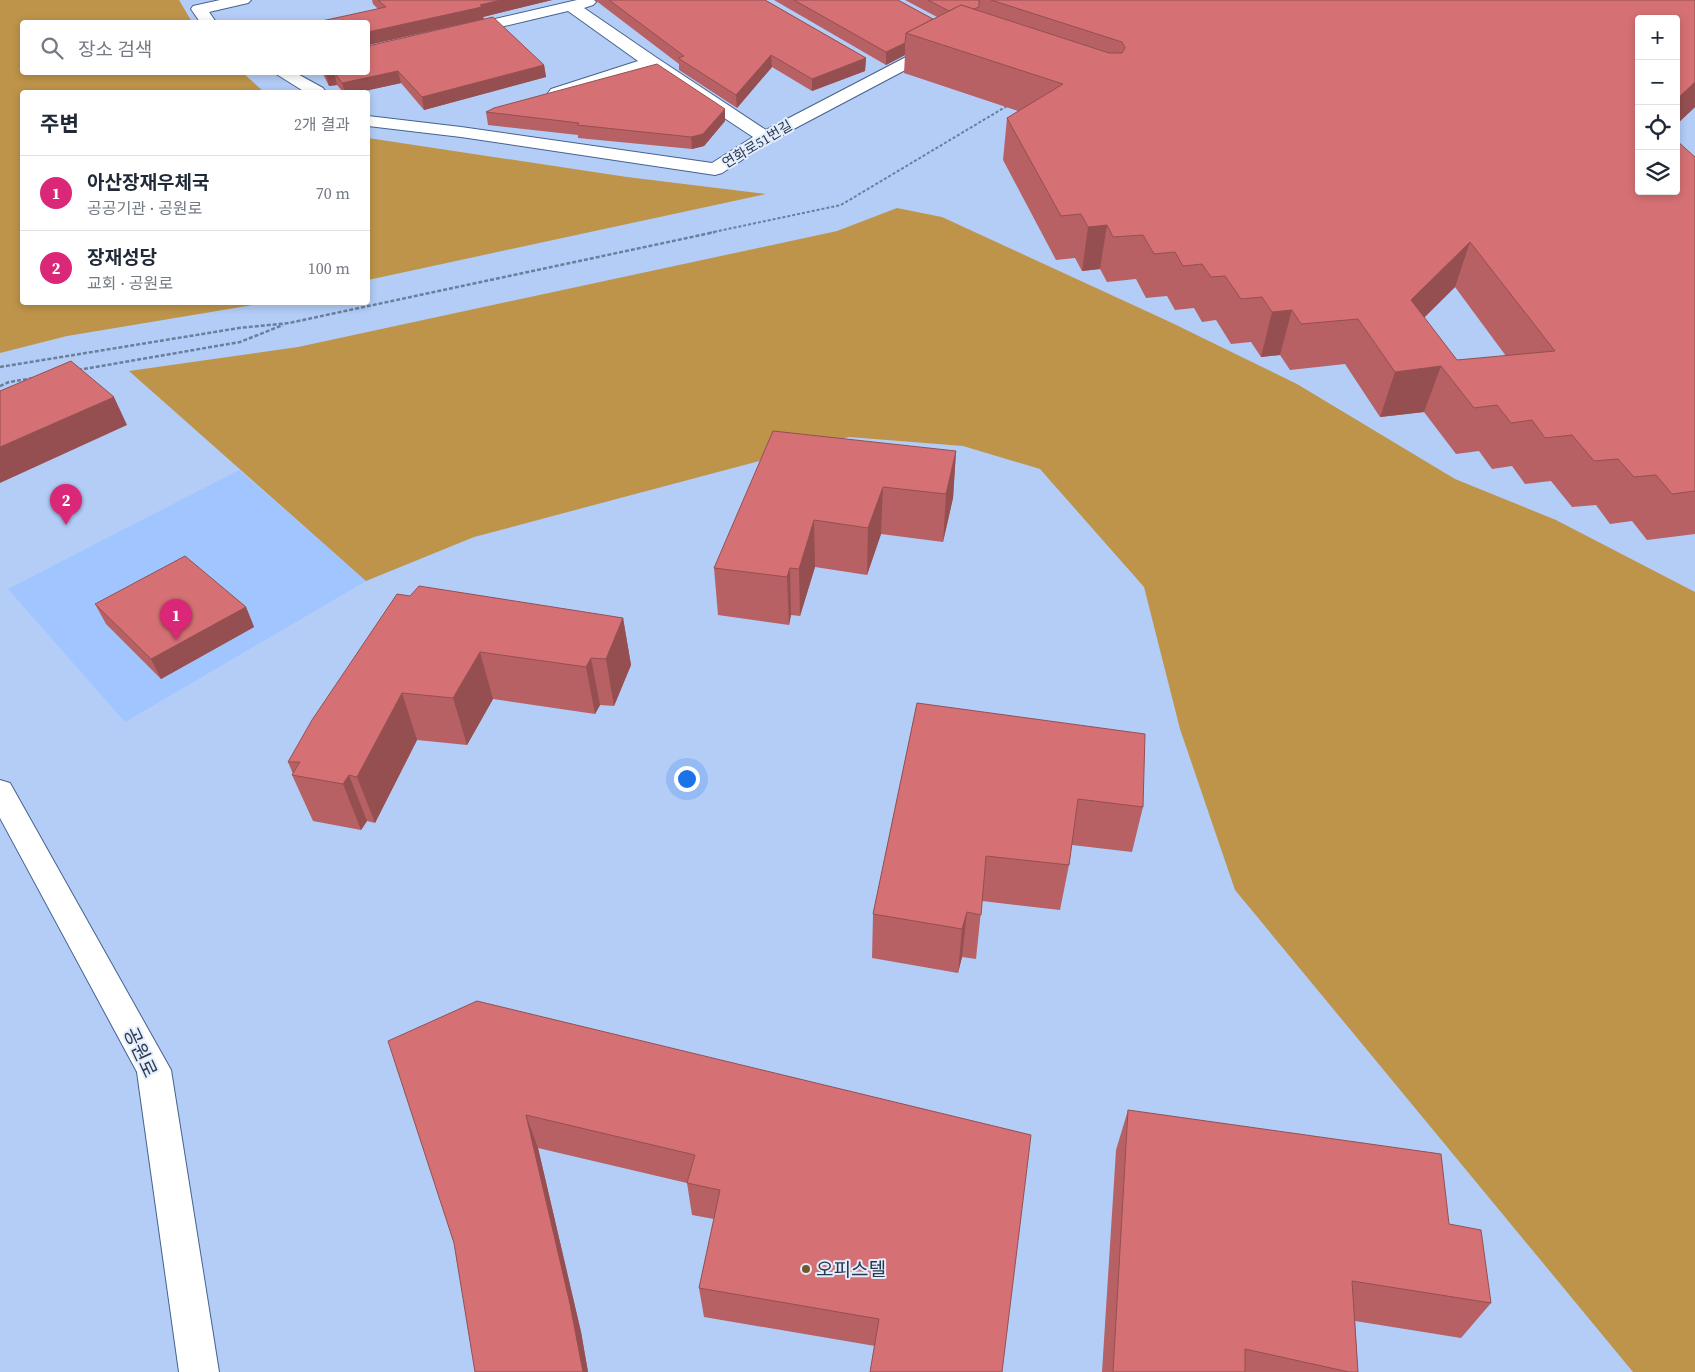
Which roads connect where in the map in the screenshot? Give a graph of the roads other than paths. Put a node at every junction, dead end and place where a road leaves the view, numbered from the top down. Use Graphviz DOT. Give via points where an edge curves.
graph roads {
  1 [pos="243,0"];
  2 [pos="595,0"];
  3 [pos="570,6"];
  4 [pos="206,20"];
  5 [pos="448,35"];
  6 [pos="950,41"];
  7 [pos="651,62"];
  8 [pos="868,63"];
  9 [pos="885,73"];
  10 [pos="286,75"];
  11 [pos="313,90"];
  12 [pos="541,98"];
  13 [pos="485,116"];
  14 [pos="370,121"];
  15 [pos="461,132"];
  16 [pos="765,137"];
  17 [pos="0,791"];
  18 [pos="199,1372"];
  1 -- 4 [label="street" via="198,9"];
  2 -- 3 [label="street"];
  3 -- 5 [label="street"];
  3 -- 7 [label="street"];
  6 -- 9 [label="street, 연화로51번길"];
  7 -- 12 [label="street"];
  7 -- 16 [label="street"];
  8 -- 9 [label="street"];
  9 -- 16 [label="street, 연화로51번길"];
  10 -- 11 [label="street"];
  13 -- 15 [label="street"];
  14 -- 15 [label="street, 연화로51번길"];
  15 -- 16 [label="street, 연화로51번길" via="715,169"];
  17 -- 18 [label="street, 공원로" via="154,1070"];
}
